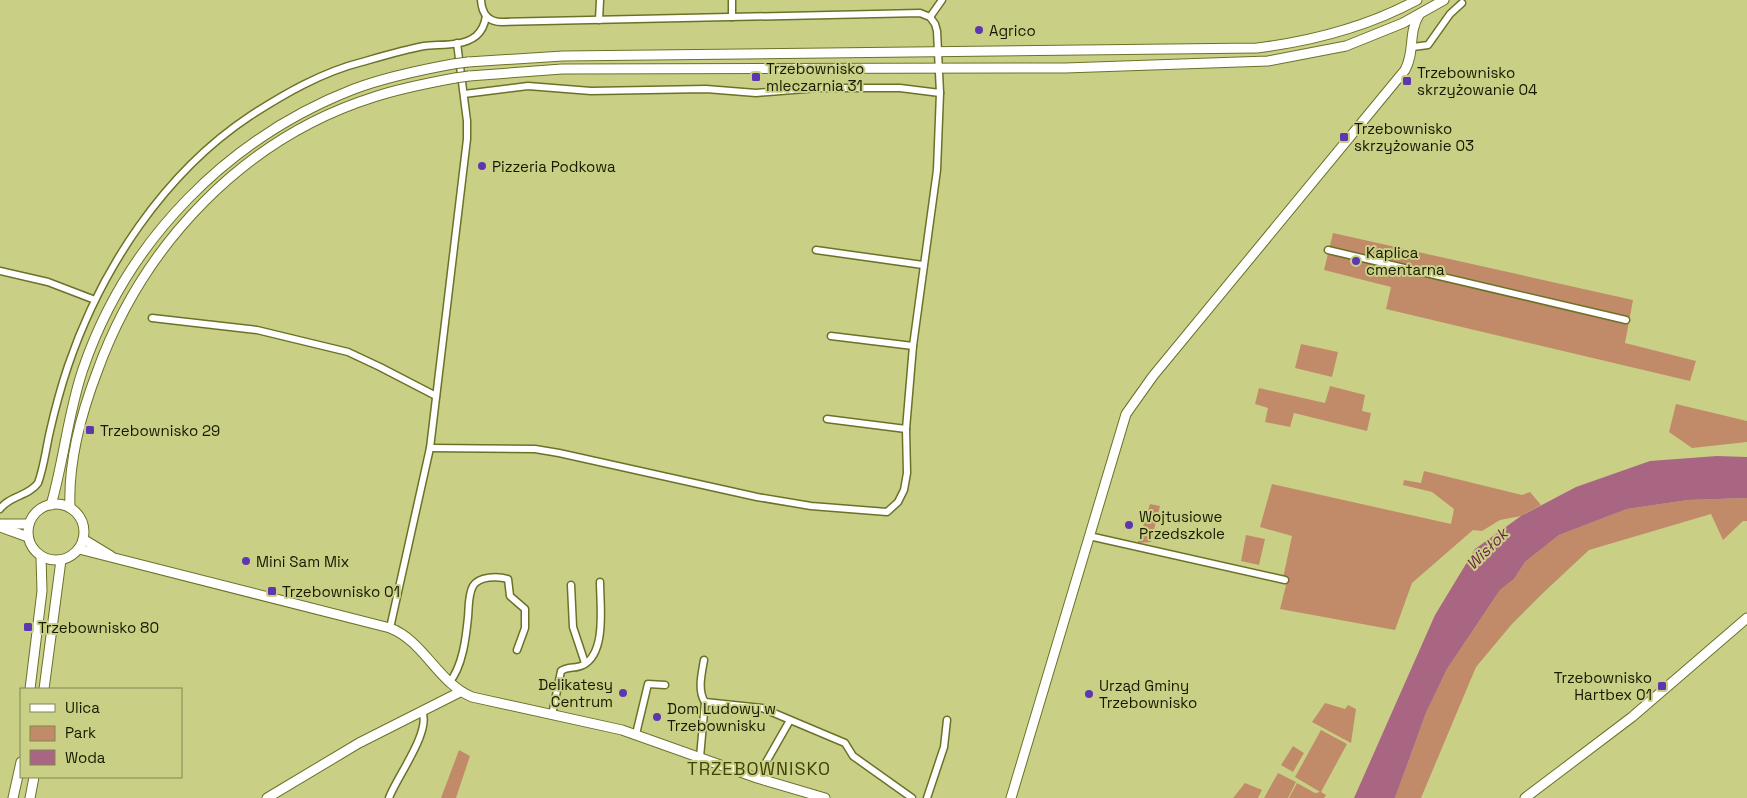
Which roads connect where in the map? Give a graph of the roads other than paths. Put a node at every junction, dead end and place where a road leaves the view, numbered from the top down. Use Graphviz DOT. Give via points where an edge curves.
graph roads {
  1 [pos="481,0"];
  2 [pos="600,0"];
  3 [pos="732,0"];
  4 [pos="942,0"];
  5 [pos="1417,0"];
  6 [pos="1444,0"];
  7 [pos="1462,3"];
  8 [pos="1406,6"];
  9 [pos="1419,15"];
  10 [pos="486,16"];
  11 [pos="930,17"];
  12 [pos="732,18"];
  13 [pos="599,20"];
  14 [pos="1403,23"];
  15 [pos="1412,36"];
  16 [pos="457,43"];
  17 [pos="1413,47"];
  18 [pos="939,53"];
  19 [pos="939,69"];
  20 [pos="940,93"];
  21 [pos="464,94"];
  22 [pos="816,250"];
  23 [pos="1328,250"];
  24 [pos="923,265"];
  25 [pos="0,271"];
  26 [pos="95,300"];
  27 [pos="152,318"];
  28 [pos="1626,320"];
  29 [pos="831,336"];
  30 [pos="913,346"];
  31 [pos="436,396"];
  32 [pos="828,419"];
  33 [pos="906,429"];
  34 [pos="430,448"];
  35 [pos="51,505"];
  36 [pos="70,508"];
  37 [pos="0,509"];
  38 [pos="29,524"];
  39 [pos="0,526"];
  40 [pos="1089,536"];
  41 [pos="28,537"];
  42 [pos="83,538"];
  43 [pos="78,549"];
  44 [pos="112,556"];
  45 [pos="42,557"];
  46 [pos="61,560"];
  47 [pos="1285,580"];
  48 [pos="600,582"];
  49 [pos="571,585"];
  50 [pos="1747,618"];
  51 [pos="390,628"];
  52 [pos="517,650"];
  53 [pos="704,660"];
  54 [pos="586,663"];
  55 [pos="449,682"];
  56 [pos="665,685"];
  57 [pos="30,688"];
  58 [pos="44,688"];
  59 [pos="460,692"];
  60 [pos="705,702"];
  61 [pos="422,711"];
  62 [pos="552,715"];
  63 [pos="947,720"];
  64 [pos="789,722"];
  65 [pos="636,734"];
  66 [pos="700,757"];
  67 [pos="20,767"];
  68 [pos="34,778"];
  69 [pos="757,778"];
  70 [pos="901,795"];
  71 [pos="14,798"];
  72 [pos="30,798"];
  73 [pos="267,798"];
  74 [pos="388,798"];
  75 [pos="825,798"];
  76 [pos="912,798"];
  77 [pos="927,798"];
  78 [pos="1011,798"];
  79 [pos="1525,798"];
  1 -- 10 [label="street"];
  2 -- 13 [label="street"];
  3 -- 12 [label="street"];
  4 -- 11 [label="street"];
  5 -- 8 [label="main road"];
  6 -- 9 [label="main road"];
  7 -- 17 [label="street" via="1428,45"];
  8 -- 14 [label="main road" via="1401,15"];
  8 -- 18 [label="main road" via="1329,35 1257,48"];
  9 -- 14 [label="main road"];
  9 -- 15 [label="main road"];
  10 -- 13 [label="street" via="496,22"];
  10 -- 16 [label="street" via="476,36"];
  11 -- 12 [label="street" via="920,13"];
  11 -- 18 [label="street" via="935,24"];
  12 -- 13 [label="street"];
  14 -- 15 [label="main road"];
  14 -- 19 [label="main road" via="1346,46 1268,61"];
  15 -- 17 [label="main road"];
  16 -- 21 [label="street"];
  16 -- 26 [label="street" via="426,46 359,62 283,95 249,117 216,141 164,195 125,249"];
  17 -- 40 [label="main road" via="1408,64 1392,87 1131,405 1123,421"];
  18 -- 19 [label="street"];
  18 -- 35 [label="main road, bridge" via="564,56 468,62 414,71 376,82 290,119 214,174 169,218 127,276 94,342 68,422"];
  19 -- 20 [label="street"];
  19 -- 36 [label="main road, bridge" via="562,69 469,76 373,97 308,126 276,144 214,191 185,220 151,263 108,341 91,388 72,470"];
  20 -- 21 [label="street" via="900,88 756,92 706,89 591,91 528,86"];
  20 -- 24 [label="street" via="937,170"];
  21 -- 31 [label="street" via="467,139"];
  22 -- 24 [label="street"];
  23 -- 28 [label="street"];
  24 -- 30 [label="street"];
  25 -- 26 [label="street" via="59,285"];
  26 -- 37 [label="street" via="68,366 38,483"];
  27 -- 31 [label="street" via="257,330 348,352"];
  29 -- 30 [label="street"];
  30 -- 33 [label="street"];
  31 -- 34 [label="street"];
  32 -- 33 [label="street"];
  33 -- 34 [label="street" via="904,490 898,502 887,512 811,506 766,498 543,450"];
  34 -- 51 [label="street"];
  35 -- 36 [label="main road"];
  35 -- 38 [label="main road" via="37,511"];
  36 -- 42 [label="main road" via="82,521"];
  38 -- 39 [label="main road"];
  38 -- 41 [label="main road"];
  39 -- 41 [label="main road"];
  40 -- 47 [label="street"];
  40 -- 78 [label="main road"];
  41 -- 45 [label="main road" via="35,552"];
  42 -- 43 [label="main road"];
  42 -- 44 [label="main road"];
  43 -- 44 [label="main road"];
  43 -- 46 [label="main road"];
  44 -- 51 [label="main road"];
  45 -- 46 [label="main road"];
  45 -- 57 [label="main road" via="42,591"];
  46 -- 58 [label="main road"];
  48 -- 54 [label="street" via="599,640 596,652"];
  49 -- 54 [label="street" via="573,627"];
  50 -- 79 [label="main road" via="1632,717"];
  51 -- 55 [label="main road" via="408,639"];
  52 -- 55 [label="street" via="525,628 525,609 510,596 508,579 480,580 472,588 465,638 454,676"];
  53 -- 60 [label="street" via="701,687"];
  54 -- 62 [label="street" via="561,671"];
  55 -- 59 [label="main road"];
  56 -- 65 [label="street" via="648,684"];
  59 -- 61 [label="main road"];
  59 -- 62 [label="main road" via="489,702"];
  60 -- 64 [label="street" via="762,708"];
  60 -- 66 [label="street"];
  61 -- 73 [label="main road" via="359,743"];
  61 -- 74 [label="street" via="424,722 416,743"];
  62 -- 65 [label="main road"];
  63 -- 77 [label="street" via="944,747"];
  64 -- 69 [label="street"];
  64 -- 70 [label="street" via="845,743 853,756"];
  65 -- 66 [label="main road"];
  66 -- 69 [label="main road"];
  67 -- 71 [label="main road"];
  68 -- 72 [label="main road"];
  69 -- 75 [label="main road"];
  70 -- 76 [label="street"];
}
